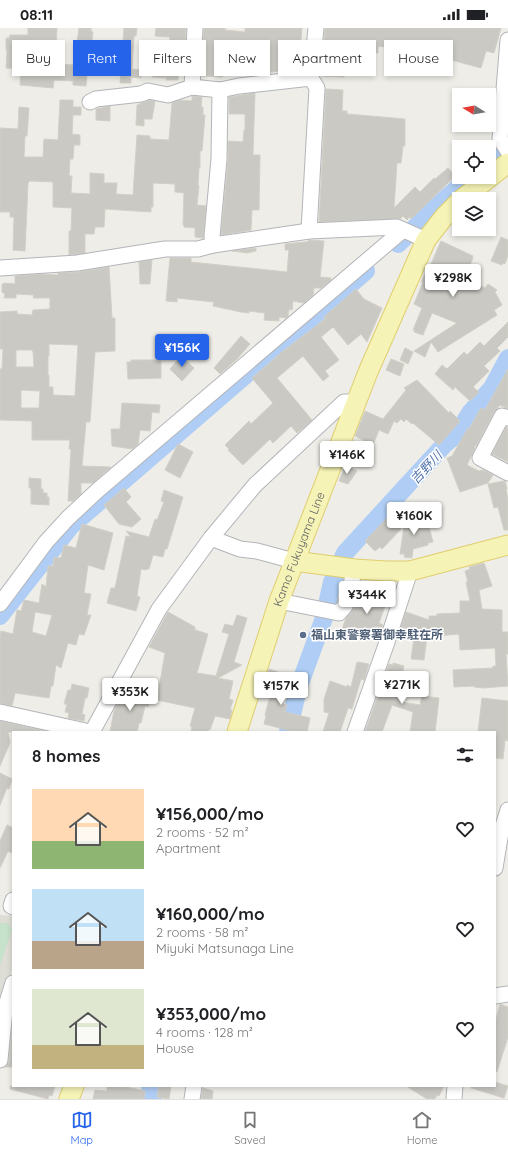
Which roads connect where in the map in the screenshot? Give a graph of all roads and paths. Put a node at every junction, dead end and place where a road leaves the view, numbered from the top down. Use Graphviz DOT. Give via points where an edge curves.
graph roads {
  1 [pos="195,28"];
  2 [pos="316,28"];
  3 [pos="508,40"];
  4 [pos="311,78"];
  5 [pos="192,87"];
  6 [pos="220,90"];
  7 [pos="90,102"];
  8 [pos="508,151"];
  9 [pos="508,163"];
  10 [pos="471,192"];
  11 [pos="452,209"];
  12 [pos="309,231"];
  13 [pos="413,234"];
  14 [pos="213,245"];
  15 [pos="0,268"];
  16 [pos="356,402"];
  17 [pos="508,418"];
  18 [pos="508,473"];
  19 [pos="211,538"];
  20 [pos="508,545"];
  21 [pos="294,561"];
  22 [pos="344,567"];
  23 [pos="410,571"];
  24 [pos="5,591"];
  25 [pos="279,602"];
  26 [pos="0,604"];
  27 [pos="0,712"];
  28 [pos="86,731"];
  29 [pos="92,731"];
  30 [pos="237,731"];
  31 [pos="355,731"];
  32 [pos="508,810"];
  33 [pos="496,862"];
  34 [pos="12,986"];
  35 [pos="508,994"];
  36 [pos="496,996"];
  37 [pos="0,1060"];
  38 [pos="74,1087"];
  39 [pos="194,1087"];
  40 [pos="455,1087"];
  41 [pos="69,1099"];
  42 [pos="192,1099"];
  43 [pos="454,1099"];
  1 -- 5 [label="street"];
  2 -- 4 [label="street"];
  3 -- 8 [label="street" via="500,139"];
  4 -- 6 [label="street"];
  4 -- 12 [label="street" via="317,88"];
  5 -- 6 [label="street"];
  5 -- 7 [label="street" via="168,95 148,91"];
  6 -- 14 [label="street" via="219,159"];
  9 -- 10 [label="main road"];
  11 -- 13 [label="main road, Kamo Fukuyama Line" via="444,217"];
  12 -- 13 [label="street" via="397,227"];
  12 -- 14 [label="street"];
  13 -- 16 [label="main road, Kamo Fukuyama Line" via="404,288"];
  13 -- 24 [label="street" via="98,490 46,542"];
  14 -- 15 [label="street" via="198,249 165,249 76,263"];
  16 -- 19 [label="street" via="344,402 255,485"];
  16 -- 21 [label="main road, Kamo Fukuyama Line"];
  17 -- 18 [label="street" via="502,416 480,458"];
  19 -- 21 [label="street" via="240,549"];
  19 -- 29 [label="street" via="160,609"];
  20 -- 23 [label="main road"];
  21 -- 22 [label="main road"];
  21 -- 25 [label="main road, Kamo Fukuyama Line"];
  22 -- 23 [label="main road"];
  22 -- 25 [label="street" via="344,606 339,613"];
  23 -- 31 [label="street"];
  24 -- 26 [label="street"];
  25 -- 30 [label="main road, Kamo Fukuyama Line"];
  27 -- 28 [label="street"];
  32 -- 33 [label="street"];
  34 -- 37 [label="street" via="5,1008"];
  35 -- 36 [label="street"];
  38 -- 41 [label="main road"];
  39 -- 42 [label="street"];
  40 -- 43 [label="street"];
}
